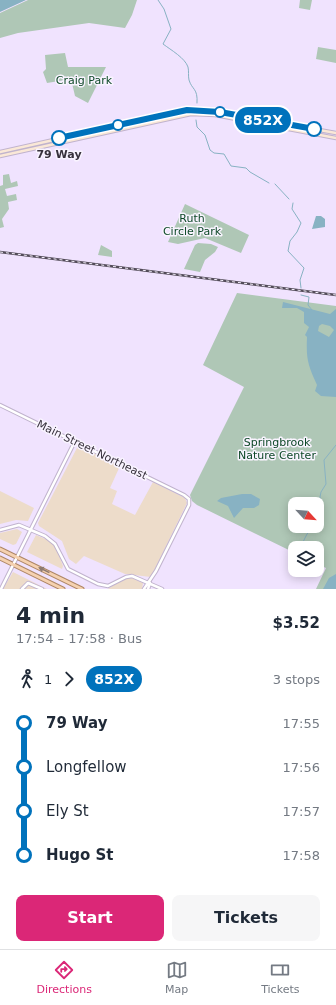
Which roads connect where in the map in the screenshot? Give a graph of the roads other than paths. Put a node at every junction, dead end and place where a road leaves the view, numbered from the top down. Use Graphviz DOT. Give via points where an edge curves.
graph roads {
  1 [pos="336,132"];
  2 [pos="336,138"];
  3 [pos="0,152"];
  4 [pos="0,156"];
  5 [pos="0,405"];
  6 [pos="75,441"];
  7 [pos="0,530"];
  8 [pos="31,530"];
  9 [pos="0,549"];
  10 [pos="17,557"];
  11 [pos="0,558"];
  12 [pos="14,564"];
  13 [pos="150,583"];
  14 [pos="1,589"];
  15 [pos="22,589"];
  16 [pos="42,589"];
  17 [pos="63,589"];
  18 [pos="82,589"];
  19 [pos="144,589"];
  20 [pos="148,589"];
  21 [pos="162,589"];
  1 -- 3 [label="main road" via="220,112 187,110"];
  2 -- 4 [label="main road" via="215,115 191,114"];
  5 -- 6 [label="street, Main Street Northeast"];
  6 -- 8 [label="street"];
  6 -- 13 [label="street, Main Street Northeast" via="189,499 189,505"];
  7 -- 8 [label="street" via="19,525"];
  8 -- 10 [label="street"];
  8 -- 13 [label="street" via="56,544 68,569 98,584 111,585 129,576"];
  9 -- 10 [label="main road"];
  10 -- 12 [label="street"];
  18 -- 10 [label="main road, one-way"];
  11 -- 12 [label="main road"];
  12 -- 14 [label="street"];
  12 -- 17 [label="main road"];
  13 -- 19 [label="street"];
  13 -- 20 [label="street"];
  13 -- 21 [label="street"];
  15 -- 16 [label="street" via="28,583"];
}
